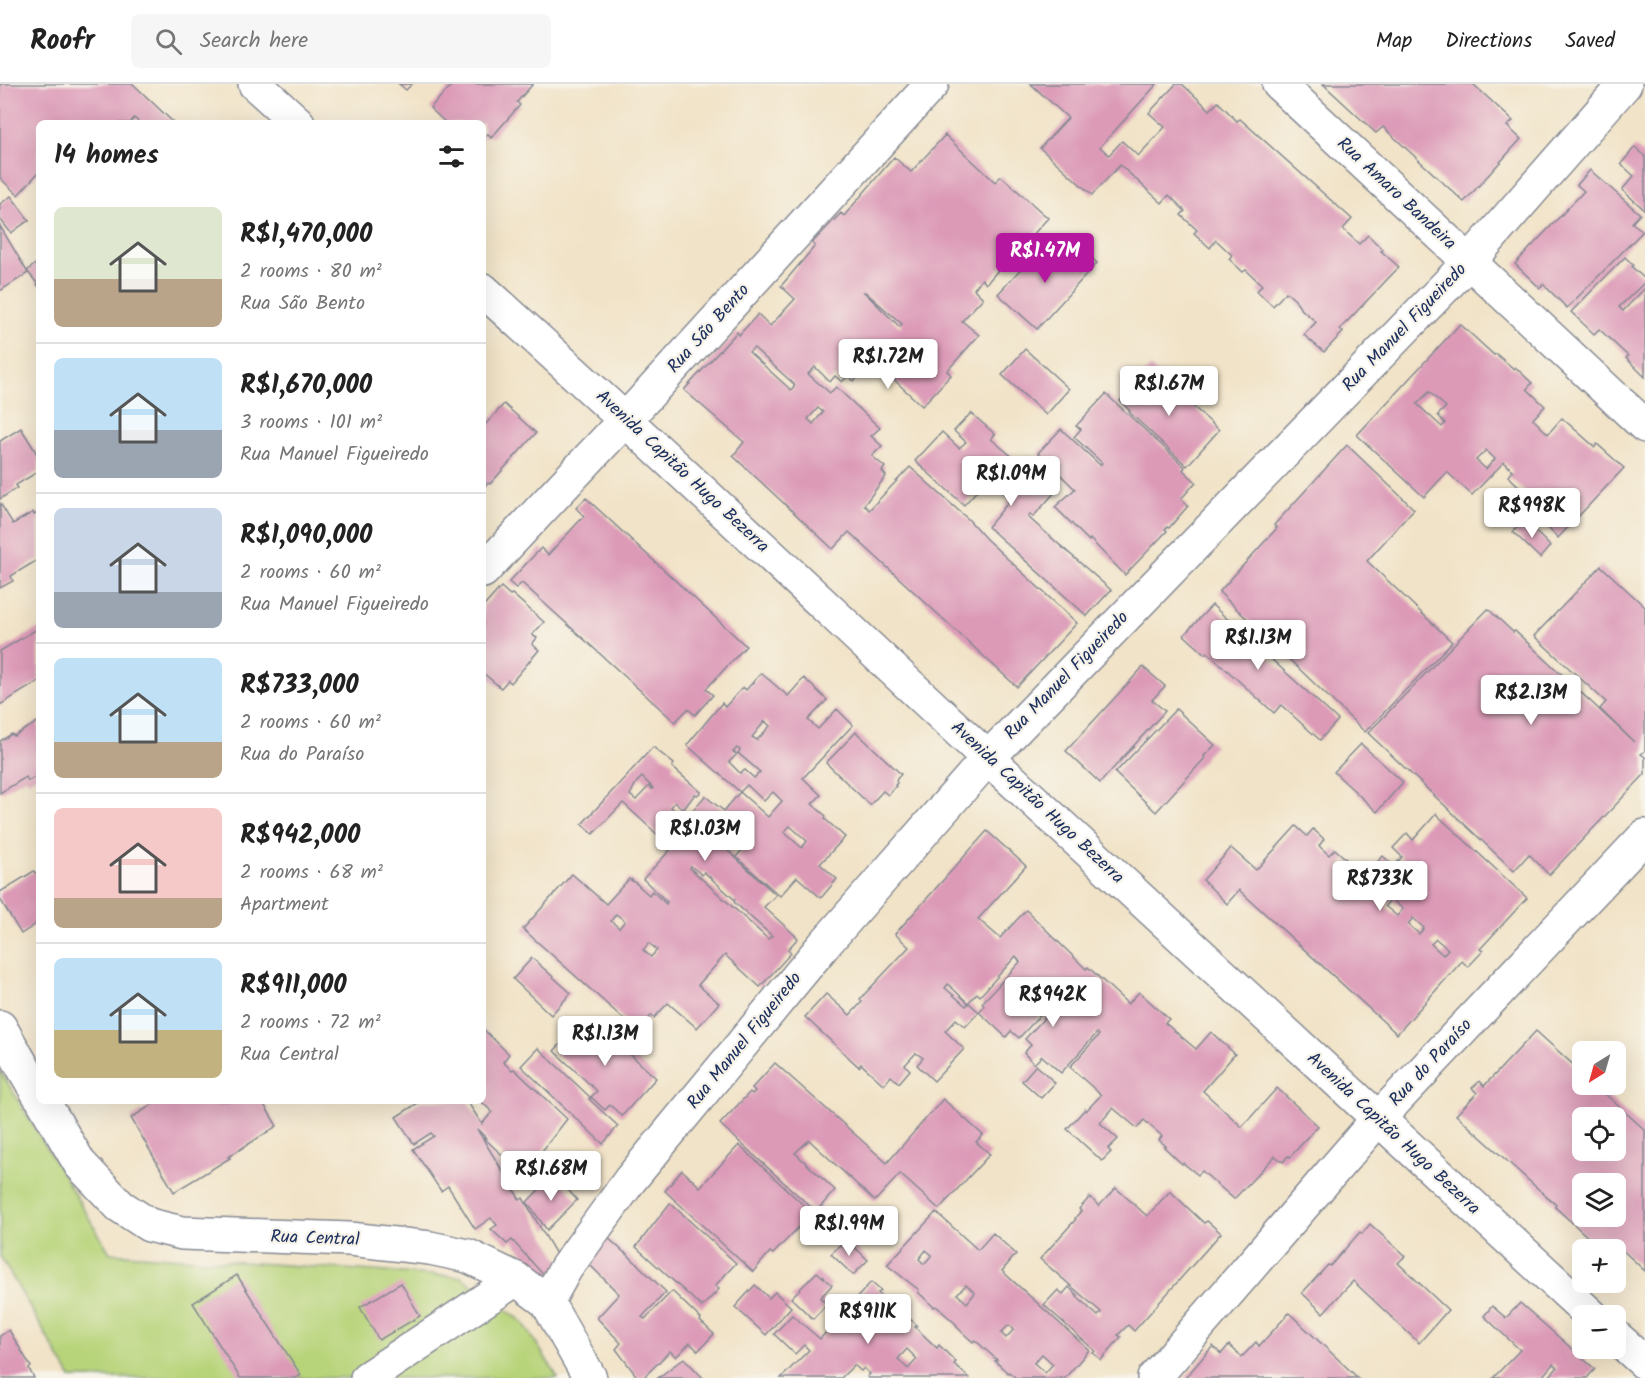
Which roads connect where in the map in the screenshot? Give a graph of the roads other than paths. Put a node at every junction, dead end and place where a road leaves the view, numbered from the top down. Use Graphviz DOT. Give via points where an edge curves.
graph roads {
  1 [pos="255,84"];
  2 [pos="932,84"];
  3 [pos="1279,84"];
  4 [pos="1625,84"];
  5 [pos="294,120"];
  6 [pos="1469,262"];
  7 [pos="486,293"];
  8 [pos="626,419"];
  9 [pos="1645,426"];
  10 [pos="486,568"];
  11 [pos="988,758"];
  12 [pos="1645,836"];
  13 [pos="0,1027"];
  14 [pos="36,1090"];
  15 [pos="45,1104"];
  16 [pos="1377,1120"];
  17 [pos="516,1280"];
  18 [pos="547,1302"];
  19 [pos="1580,1305"];
  20 [pos="1626,1345"];
  21 [pos="1645,1363"];
  22 [pos="367,1378"];
  23 [pos="590,1378"];
  24 [pos="1154,1378"];
  1 -- 5 [label="street"];
  2 -- 8 [label="street, Rua São Bento"];
  3 -- 6 [label="street, Rua Amaro Bandeira"];
  4 -- 6 [label="street, Rua Manuel Figueiredo"];
  6 -- 9 [label="street, Rua Amaro Bandeira"];
  6 -- 11 [label="street, Rua Manuel Figueiredo"];
  7 -- 8 [label="street, Avenida Capitão Hugo Bezerra"];
  8 -- 10 [label="street, Rua São Bento"];
  8 -- 11 [label="street, Avenida Capitão Hugo Bezerra"];
  11 -- 16 [label="street, Avenida Capitão Hugo Bezerra"];
  11 -- 18 [label="street, Rua Manuel Figueiredo" via="823,946 630,1180 566,1268"];
  12 -- 16 [label="street, Rua do Paraíso"];
  13 -- 14 [label="street"];
  15 -- 17 [label="street, Rua Central" via="80,1164 120,1206 150,1225 182,1233 350,1239 430,1248 468,1256"];
  16 -- 19 [label="street, Avenida Capitão Hugo Bezerra"];
  16 -- 24 [label="street, Rua do Paraíso"];
  17 -- 18 [label="street, Rua Central"];
  17 -- 22 [label="street"];
  18 -- 23 [label="street, Rua Central"];
  20 -- 21 [label="street"];
}
